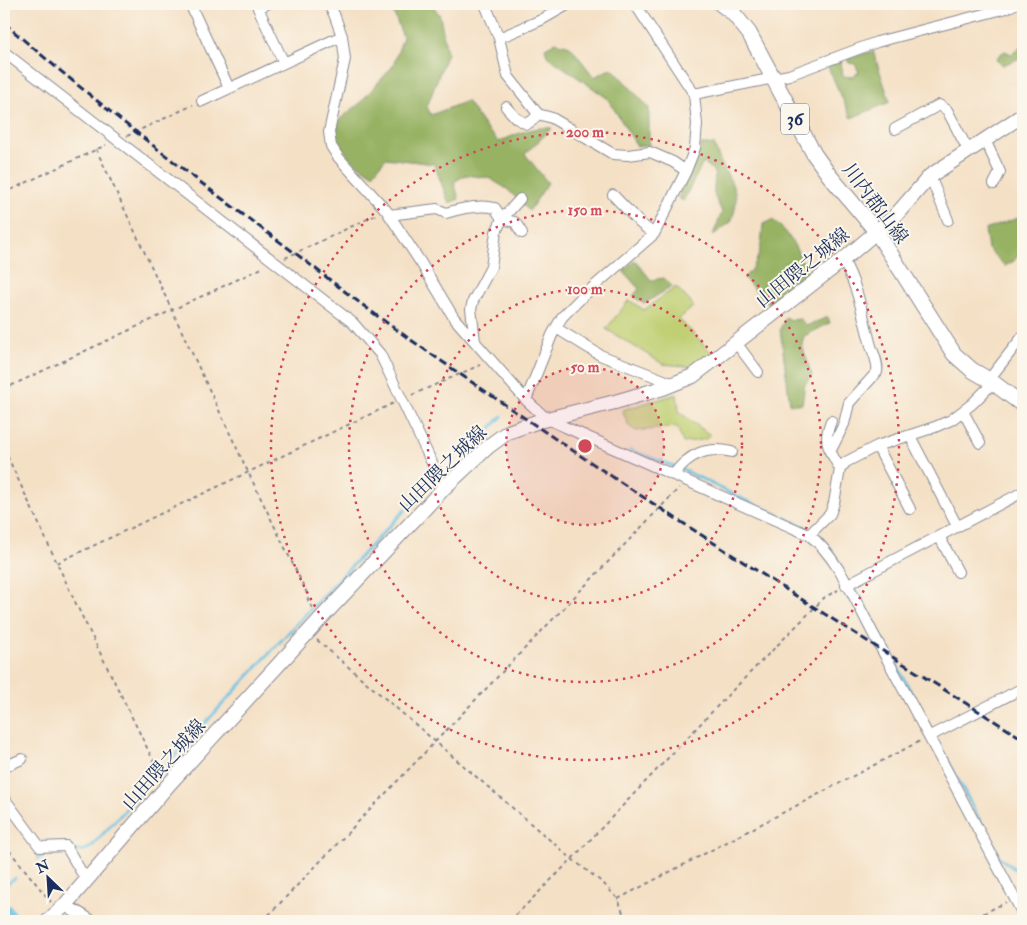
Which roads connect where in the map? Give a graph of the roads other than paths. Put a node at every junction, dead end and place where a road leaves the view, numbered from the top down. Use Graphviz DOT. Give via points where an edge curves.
graph roads {
  1 [pos="190,4"];
  2 [pos="267,4"];
  3 [pos="328,4"];
  4 [pos="485,4"];
  5 [pos="568,4"];
  6 [pos="635,4"];
  7 [pos="721,4"];
  8 [pos="1015,4"];
  9 [pos="342,36"];
  10 [pos="499,38"];
  11 [pos="4,52"];
  12 [pos="284,63"];
  13 [pos="773,78"];
  14 [pos="229,88"];
  15 [pos="694,94"];
  16 [pos="202,101"];
  17 [pos="506,107"];
  18 [pos="538,114"];
  19 [pos="1023,115"];
  20 [pos="895,129"];
  21 [pos="985,140"];
  22 [pos="968,150"];
  23 [pos="686,171"];
  24 [pos="930,176"];
  25 [pos="994,184"];
  26 [pos="613,196"];
  27 [pos="520,200"];
  28 [pos="387,212"];
  29 [pos="502,219"];
  30 [pos="948,220"];
  31 [pos="876,231"];
  32 [pos="522,233"];
  33 [pos="654,234"];
  34 [pos="843,260"];
  35 [pos="556,328"];
  36 [pos="1023,336"];
  37 [pos="475,341"];
  38 [pos="737,344"];
  39 [pos="758,372"];
  40 [pos="991,381"];
  41 [pos="674,384"];
  42 [pos="526,400"];
  43 [pos="1023,405"];
  44 [pos="962,411"];
  45 [pos="547,419"];
  46 [pos="831,421"];
  47 [pos="910,436"];
  48 [pos="980,443"];
  49 [pos="877,446"];
  50 [pos="732,452"];
  51 [pos="830,452"];
  52 [pos="840,469"];
  53 [pos="677,470"];
  54 [pos="444,488"];
  55 [pos="1023,492"];
  56 [pos="910,509"];
  57 [pos="957,526"];
  58 [pos="809,535"];
  59 [pos="939,536"];
  60 [pos="958,572"];
  61 [pos="850,583"];
  62 [pos="1023,688"];
  63 [pos="932,734"];
  64 [pos="22,759"];
  65 [pos="4,768"];
  66 [pos="4,798"];
  67 [pos="86,880"];
  68 [pos="1019,895"];
  69 [pos="57,913"];
  70 [pos="1023,914"];
  71 [pos="91,921"];
  1 -- 14 [label="street"];
  2 -- 12 [label="street" via="258,8"];
  3 -- 9 [label="street"];
  4 -- 10 [label="street"];
  5 -- 10 [label="street"];
  6 -- 15 [label="street"];
  7 -- 13 [label="main road, 川内郡山線 / 36" via="750,33"];
  8 -- 13 [label="street" via="877,42"];
  9 -- 12 [label="street"];
  9 -- 28 [label="street" via="345,59 329,132 331,146"];
  10 -- 18 [label="street" via="508,76"];
  11 -- 54 [label="street" via="354,323 380,354"];
  12 -- 14 [label="street"];
  13 -- 15 [label="street"];
  13 -- 31 [label="main road, 川内郡山線 / 36" via="814,154"];
  14 -- 16 [label="street"];
  15 -- 23 [label="street" via="695,148"];
  17 -- 18 [label="street" via="527,124"];
  18 -- 23 [label="street" via="552,118 613,154 628,156 650,152"];
  19 -- 21 [label="main road, 山田隈之城線"];
  20 -- 22 [label="street" via="939,105 947,110"];
  21 -- 22 [label="main road, 山田隈之城線"];
  21 -- 25 [label="street" via="1000,172"];
  22 -- 24 [label="main road, 山田隈之城線"];
  23 -- 33 [label="street"];
  24 -- 30 [label="street"];
  24 -- 31 [label="main road, 山田隈之城線" via="896,215"];
  26 -- 33 [label="street"];
  27 -- 29 [label="street"];
  28 -- 29 [label="street" via="437,209 446,213 463,207 490,207 495,208"];
  28 -- 37 [label="street" via="454,318"];
  29 -- 32 [label="street" via="515,222"];
  29 -- 37 [label="street" via="496,232 491,267 471,309"];
  31 -- 34 [label="main road, 山田隈之城線"];
  31 -- 40 [label="main road, 川内郡山線 / 36" via="954,354"];
  33 -- 35 [label="street" via="583,296 562,317"];
  34 -- 38 [label="main road, 山田隈之城線"];
  34 -- 51 [label="street" via="860,300 870,344 879,366 849,403 844,424"];
  35 -- 41 [label="street" via="600,355"];
  35 -- 42 [label="street"];
  36 -- 40 [label="street"];
  37 -- 42 [label="street"];
  38 -- 39 [label="street"];
  38 -- 41 [label="main road, 山田隈之城線" via="693,376"];
  40 -- 43 [label="main road, 川内郡山線 / 36"];
  40 -- 44 [label="street" via="987,389"];
  41 -- 45 [label="main road, 山田隈之城線"];
  42 -- 45 [label="street"];
  44 -- 47 [label="street" via="951,420"];
  44 -- 48 [label="street"];
  45 -- 53 [label="street"];
  45 -- 54 [label="main road, 山田隈之城線" via="508,432"];
  46 -- 51 [label="street" via="826,440"];
  47 -- 49 [label="street"];
  47 -- 57 [label="street"];
  49 -- 52 [label="street" via="846,462"];
  49 -- 56 [label="street"];
  50 -- 53 [label="street" via="708,450 684,461"];
  51 -- 52 [label="street"];
  52 -- 58 [label="street" via="830,514"];
  53 -- 58 [label="street" via="686,481"];
  54 -- 67 [label="main road, 山田隈之城線" via="170,783"];
  55 -- 57 [label="street"];
  57 -- 59 [label="street"];
  58 -- 61 [label="street"];
  59 -- 60 [label="street"];
  59 -- 61 [label="street"];
  61 -- 63 [label="street"];
  62 -- 63 [label="street"];
  63 -- 68 [label="street"];
  64 -- 65 [label="street"];
  66 -- 67 [label="street" via="40,847 66,846"];
  67 -- 69 [label="main road, 山田隈之城線"];
  68 -- 70 [label="street"];
  69 -- 71 [label="street"];
}
